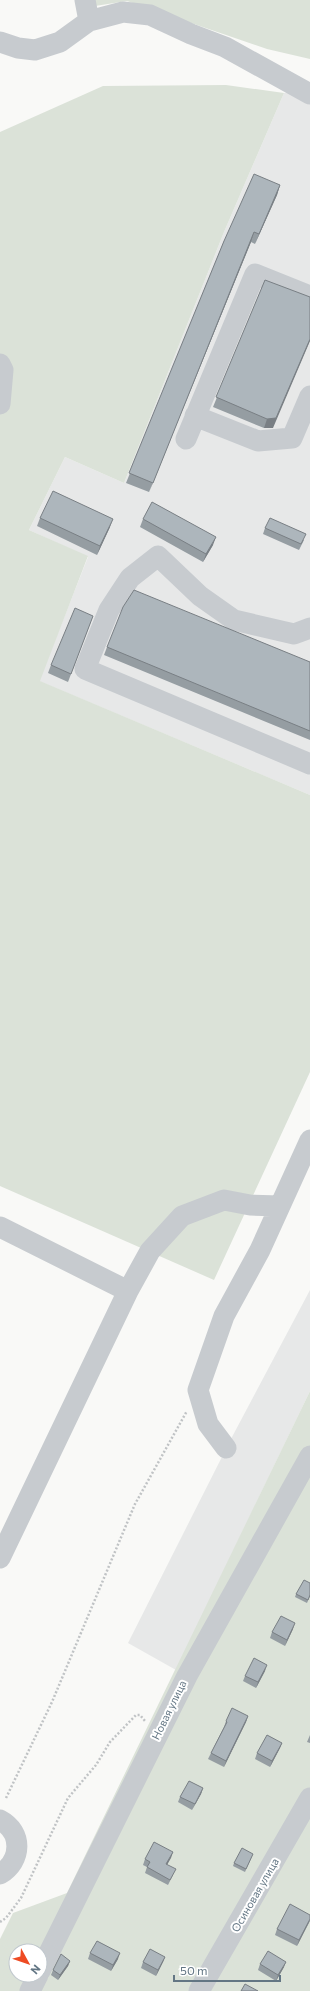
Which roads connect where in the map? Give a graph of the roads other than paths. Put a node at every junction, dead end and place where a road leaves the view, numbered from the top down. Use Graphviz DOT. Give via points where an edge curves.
graph roads {
  1 [pos="85,0"];
  2 [pos="89,21"];
  3 [pos="0,42"];
  4 [pos="309,93"];
  5 [pos="310,296"];
  6 [pos="0,364"];
  7 [pos="310,396"];
  8 [pos="0,404"];
  9 [pos="195,416"];
  10 [pos="186,439"];
  11 [pos="310,628"];
  12 [pos="310,764"];
  13 [pos="310,1140"];
  14 [pos="280,1206"];
  15 [pos="0,1227"];
  16 [pos="128,1291"];
  17 [pos="226,1448"];
  18 [pos="310,1456"];
  19 [pos="0,1558"];
  20 [pos="310,1798"];
  21 [pos="0,1820"];
  22 [pos="0,1874"];
  23 [pos="48,1955"];
  24 [pos="199,1991"];
  1 -- 2 [label="street"];
  2 -- 3 [label="street" via="60,42 35,50"];
  2 -- 4 [label="street" via="123,12 150,15 225,47"];
  5 -- 9 [label="street" via="256,274"];
  6 -- 8 [label="street" via="3,370"];
  7 -- 9 [label="street" via="292,438 258,441"];
  9 -- 10 [label="street"];
  11 -- 12 [label="street" via="294,634 234,620 200,596 158,556 130,578 109,610 85,669"];
  13 -- 14 [label="street"];
  14 -- 16 [label="street" via="250,1205 224,1200 182,1216 150,1251"];
  14 -- 17 [label="street" via="260,1250 224,1316 198,1390 208,1424"];
  15 -- 16 [label="street"];
  16 -- 19 [label="street"];
  18 -- 23 [label="street, Новая улица" via="187,1676"];
  20 -- 24 [label="street, Осиновая улица"];
  21 -- 22 [label="street" via="10,1827 18,1846 14,1860"];
}
